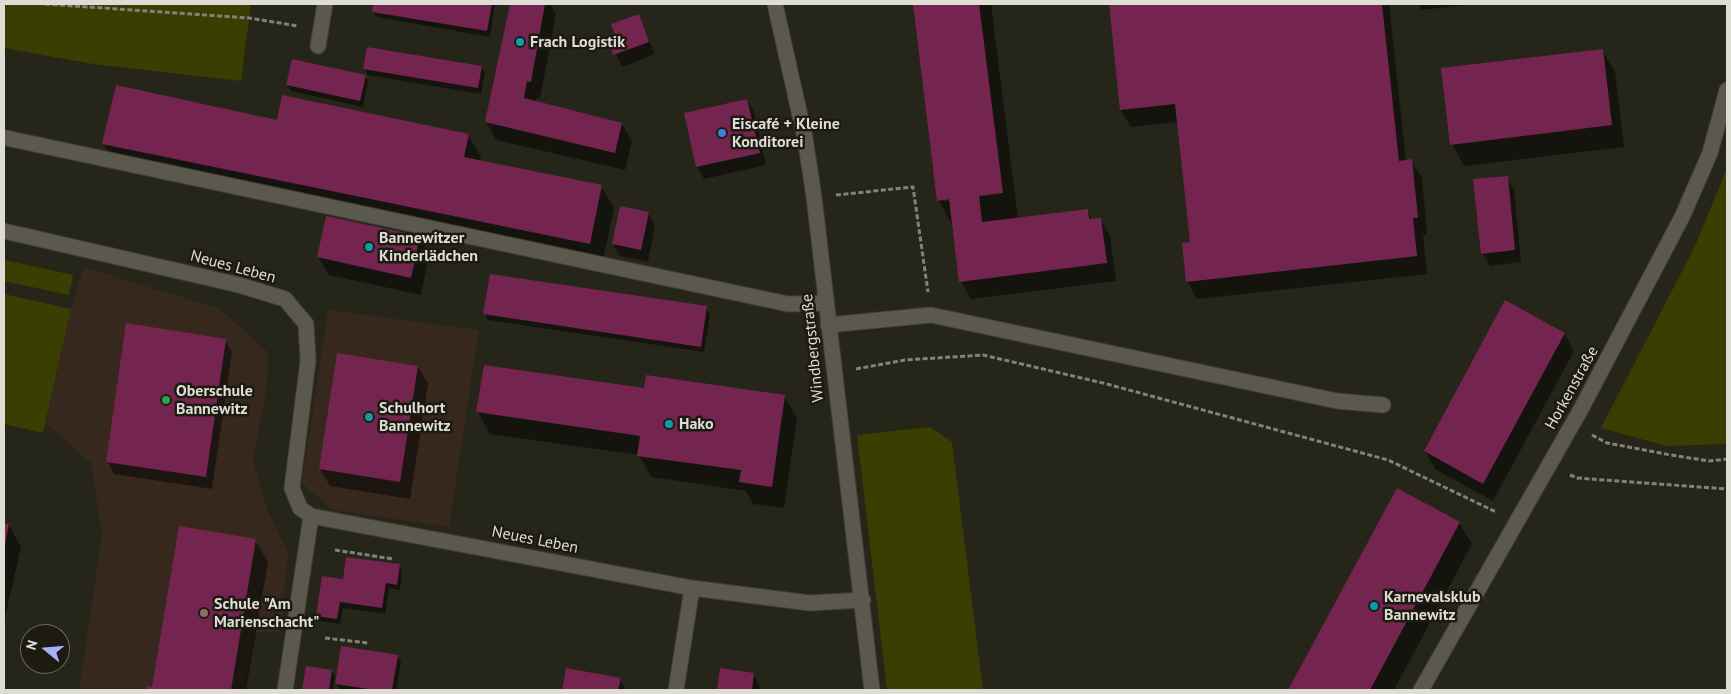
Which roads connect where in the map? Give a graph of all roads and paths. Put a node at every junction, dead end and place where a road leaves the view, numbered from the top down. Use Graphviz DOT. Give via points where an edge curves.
graph roads {
  1 [pos="45,4"];
  2 [pos="325,4"];
  3 [pos="775,4"];
  4 [pos="321,29"];
  5 [pos="318,46"];
  6 [pos="1727,95"];
  7 [pos="6,138"];
  8 [pos="814,197"];
  9 [pos="4,231"];
  10 [pos="826,303"];
  11 [pos="931,315"];
  12 [pos="828,325"];
  13 [pos="833,374"];
  14 [pos="1383,405"];
  15 [pos="1572,425"];
  16 [pos="1727,460"];
  17 [pos="1548,466"];
  18 [pos="1727,489"];
  19 [pos="1498,513"];
  20 [pos="311,516"];
  21 [pos="335,550"];
  22 [pos="393,559"];
  23 [pos="692,588"];
  24 [pos="863,600"];
  25 [pos="325,638"];
  26 [pos="368,643"];
  27 [pos="285,690"];
  28 [pos="676,690"];
  29 [pos="872,690"];
  30 [pos="1421,690"];
  1 -- 4 [label="path" via="248,18"];
  2 -- 4 [label="street"];
  3 -- 8 [label="street, Windbergstraße" via="805,138"];
  4 -- 5 [label="street"];
  6 -- 15 [label="street, Horkenstraße" via="1710,152 1682,218"];
  7 -- 10 [label="street" via="788,304"];
  8 -- 10 [label="street, Windbergstraße"];
  8 -- 11 [label="path" via="913,187"];
  9 -- 20 [label="street, Neues Leben" via="239,285 285,299 306,324 308,361 292,488 300,508"];
  10 -- 12 [label="street, Windbergstraße"];
  11 -- 12 [label="street"];
  11 -- 14 [label="street" via="1337,401"];
  12 -- 13 [label="street, Windbergstraße"];
  13 -- 19 [label="path" via="904,360 983,355 1103,383 1388,460"];
  13 -- 24 [label="street, Windbergstraße"];
  15 -- 16 [label="path" via="1607,443 1708,461"];
  15 -- 17 [label="street, Horkenstraße"];
  17 -- 18 [label="path" via="1577,478"];
  17 -- 30 [label="street, Horkenstraße"];
  20 -- 23 [label="street, Neues Leben"];
  20 -- 27 [label="street"];
  21 -- 22 [label="path"];
  23 -- 24 [label="street, Neues Leben" via="810,603"];
  23 -- 28 [label="street"];
  24 -- 29 [label="street, Windbergstraße"];
  25 -- 26 [label="path"];
}
